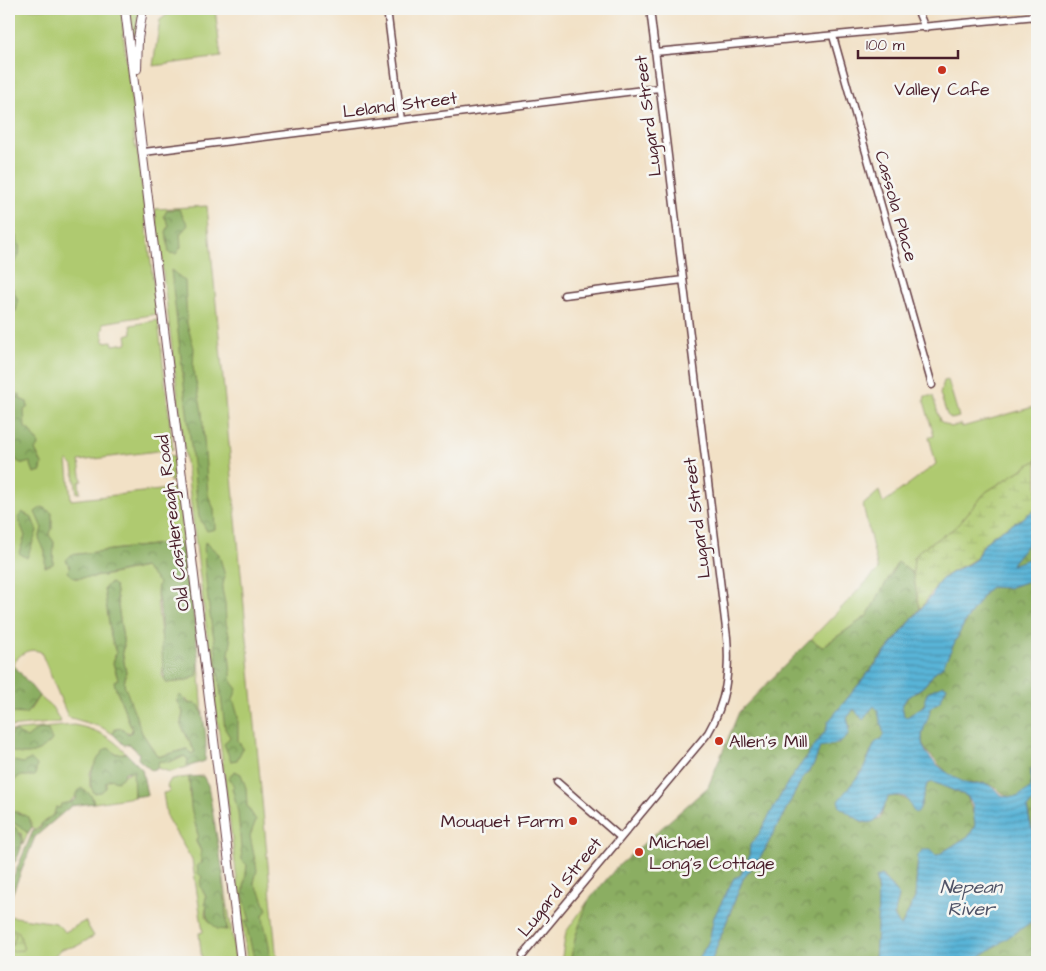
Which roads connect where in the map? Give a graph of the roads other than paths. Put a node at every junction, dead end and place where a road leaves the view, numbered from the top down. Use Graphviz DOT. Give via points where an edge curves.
graph roads {
  1 [pos="126,9"];
  2 [pos="143,9"];
  3 [pos="386,9"];
  4 [pos="650,9"];
  5 [pos="917,9"];
  6 [pos="1037,16"];
  7 [pos="924,28"];
  8 [pos="834,36"];
  9 [pos="655,52"];
  10 [pos="136,81"];
  11 [pos="660,88"];
  12 [pos="401,120"];
  13 [pos="144,152"];
  14 [pos="683,280"];
  15 [pos="564,295"];
  16 [pos="932,385"];
  17 [pos="557,782"];
  18 [pos="620,837"];
  19 [pos="523,955"];
  20 [pos="241,962"];
  1 -- 10 [label="street, Old Castlereagh Road"];
  2 -- 10 [label="street, Old Castlereagh Road"];
  3 -- 12 [label="street"];
  4 -- 9 [label="street, Lugard Street"];
  5 -- 7 [label="street"];
  6 -- 7 [label="street"];
  7 -- 8 [label="street"];
  8 -- 9 [label="street"];
  8 -- 16 [label="street, Cassola Place"];
  9 -- 11 [label="street, Lugard Street"];
  10 -- 13 [label="street, Old Castlereagh Road"];
  11 -- 12 [label="street, Leland Street"];
  11 -- 14 [label="street, Lugard Street"];
  12 -- 13 [label="street, Leland Street"];
  13 -- 20 [label="street, Old Castlereagh Road"];
  14 -- 15 [label="street"];
  14 -- 18 [label="street, Lugard Street" via="727,637 728,680 717,716 708,732"];
  17 -- 18 [label="street"];
  18 -- 19 [label="street, Lugard Street"];
}
